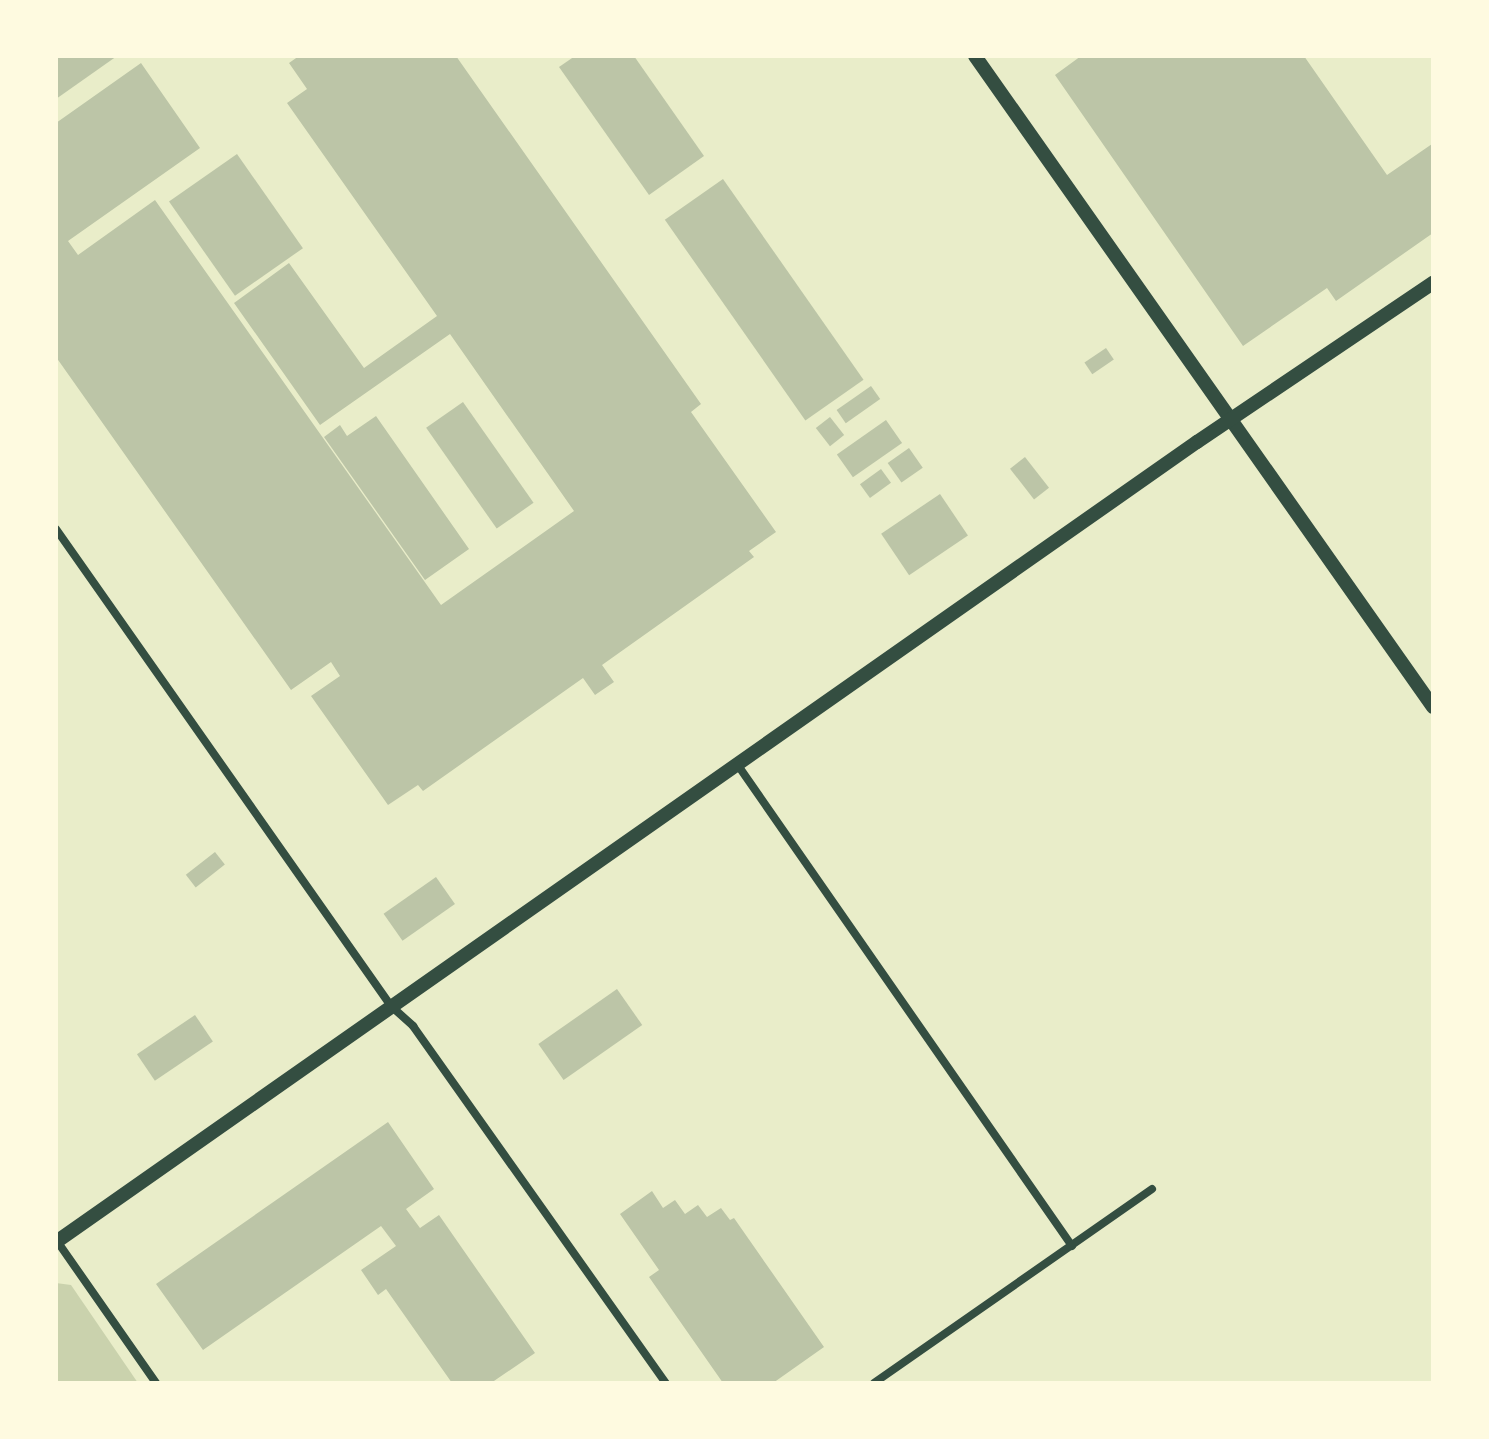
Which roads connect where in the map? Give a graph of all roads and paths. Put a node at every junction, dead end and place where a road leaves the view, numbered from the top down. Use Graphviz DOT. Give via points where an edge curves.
graph roads {
  1 [pos="975,56"];
  2 [pos="1433,283"];
  3 [pos="1230,419"];
  4 [pos="56,529"];
  5 [pos="1433,707"];
  6 [pos="737,764"];
  7 [pos="391,1006"];
  8 [pos="1152,1189"];
  9 [pos="57,1242"];
  10 [pos="1072,1246"];
  11 [pos="156,1383"];
  12 [pos="666,1383"];
  13 [pos="874,1383"];
  1 -- 3 [label="street"];
  2 -- 3 [label="street"];
  3 -- 5 [label="street"];
  3 -- 6 [label="street"];
  4 -- 7 [label="street"];
  6 -- 7 [label="street"];
  6 -- 10 [label="street"];
  7 -- 9 [label="street"];
  7 -- 12 [label="street" via="413,1026"];
  8 -- 10 [label="street"];
  9 -- 11 [label="street"];
  10 -- 13 [label="street"];
}
